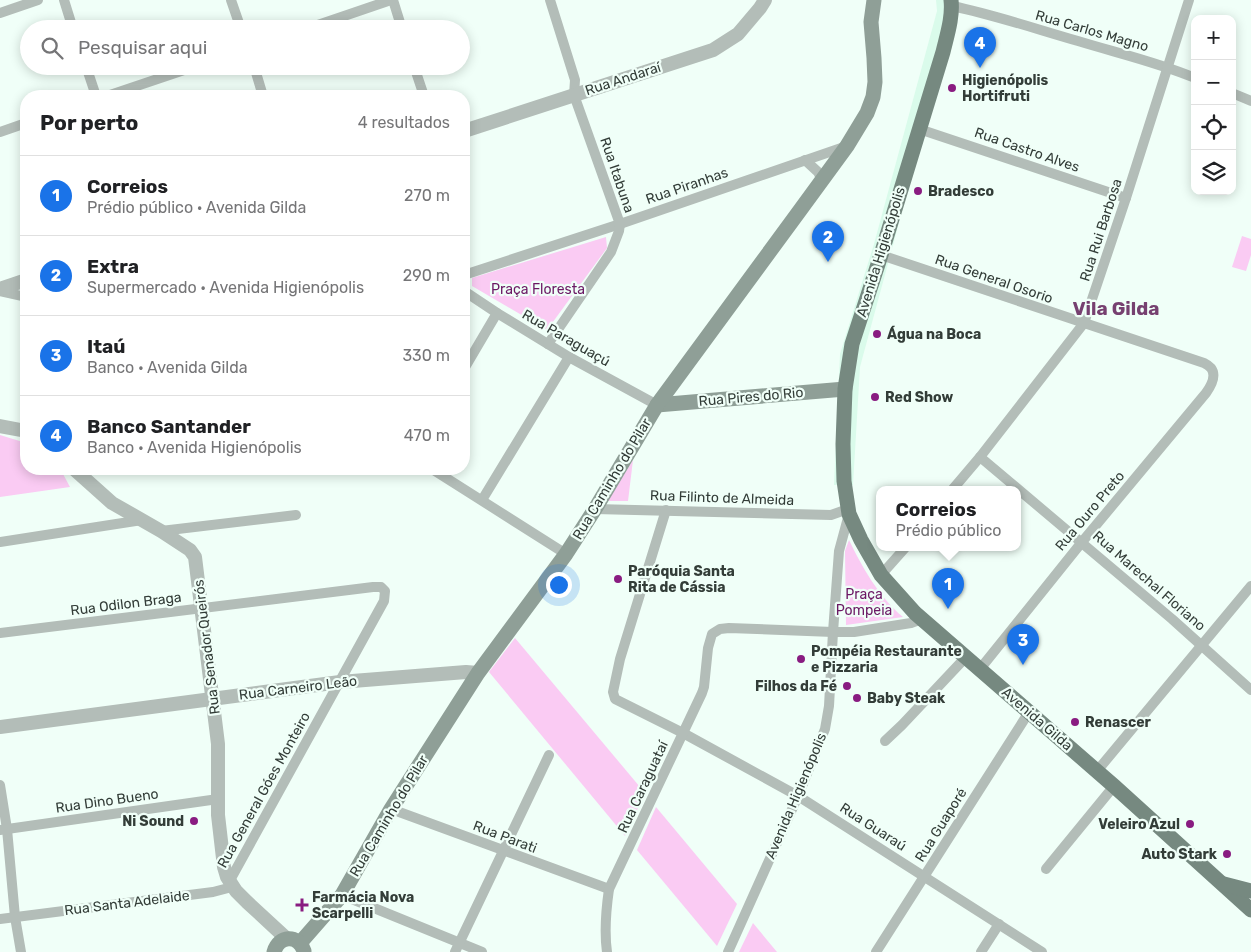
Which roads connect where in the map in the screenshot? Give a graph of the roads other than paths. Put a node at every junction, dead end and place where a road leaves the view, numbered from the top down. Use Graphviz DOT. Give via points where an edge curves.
graph roads {
  1 [pos="38,0"];
  2 [pos="64,0"];
  3 [pos="231,0"];
  4 [pos="364,0"];
  5 [pos="392,0"];
  6 [pos="550,0"];
  7 [pos="765,0"];
  8 [pos="874,0"];
  9 [pos="1189,0"];
  10 [pos="952,3"];
  11 [pos="376,5"];
  12 [pos="0,13"];
  13 [pos="70,20"];
  14 [pos="238,20"];
  15 [pos="332,20"];
  16 [pos="399,20"];
  17 [pos="1168,67"];
  18 [pos="89,75"];
  19 [pos="169,75"];
  20 [pos="257,75"];
  21 [pos="417,75"];
  22 [pos="1191,76"];
  23 [pos="94,90"];
  24 [pos="125,90"];
  25 [pos="262,90"];
  26 [pos="422,90"];
  27 [pos="574,95"];
  28 [pos="1236,95"];
  29 [pos="1251,101"];
  30 [pos="20,125"];
  31 [pos="470,129"];
  32 [pos="919,129"];
  33 [pos="0,132"];
  34 [pos="847,146"];
  35 [pos="805,160"];
  36 [pos="822,180"];
  37 [pos="1126,198"];
  38 [pos="620,224"];
  39 [pos="881,255"];
  40 [pos="470,273"];
  41 [pos="20,282"];
  42 [pos="0,290"];
  43 [pos="20,295"];
  44 [pos="470,295"];
  45 [pos="497,313"];
  46 [pos="1084,323"];
  47 [pos="548,344"];
  48 [pos="569,358"];
  49 [pos="470,359"];
  50 [pos="1212,368"];
  51 [pos="845,389"];
  52 [pos="657,405"];
  53 [pos="0,426"];
  54 [pos="20,430"];
  55 [pos="980,457"];
  56 [pos="81,475"];
  57 [pos="442,475"];
  58 [pos="955,486"];
  59 [pos="1015,486"];
  60 [pos="1021,491"];
  61 [pos="482,500"];
  62 [pos="595,509"];
  63 [pos="666,510"];
  64 [pos="848,511"];
  65 [pos="296,515"];
  66 [pos="142,520"];
  67 [pos="162,531"];
  68 [pos="0,542"];
  69 [pos="1082,542"];
  70 [pos="902,551"];
  71 [pos="566,554"];
  72 [pos="882,575"];
  73 [pos="1251,586"];
  74 [pos="373,587"];
  75 [pos="202,609"];
  76 [pos="922,619"];
  77 [pos="833,632"];
  78 [pos="0,633"];
  79 [pos="1202,646"];
  80 [pos="966,657"];
  81 [pos="980,669"];
  82 [pos="478,673"];
  83 [pos="340,682"];
  84 [pos="1251,690"];
  85 [pos="213,699"];
  86 [pos="1029,712"];
  87 [pos="0,727"];
  88 [pos="683,733"];
  89 [pos="885,741"];
  90 [pos="549,755"];
  91 [pos="1097,771"];
  92 [pos="0,785"];
  93 [pos="1114,786"];
  94 [pos="798,796"];
  95 [pos="218,799"];
  96 [pos="391,809"];
  97 [pos="3,830"];
  98 [pos="504,851"];
  99 [pos="1046,869"];
  100 [pos="925,877"];
  101 [pos="1220,883"];
  102 [pos="231,884"];
  103 [pos="1248,887"];
  104 [pos="609,889"];
  105 [pos="342,895"];
  106 [pos="1251,910"];
  107 [pos="15,917"];
  108 [pos="0,919"];
  109 [pos="999,924"];
  110 [pos="289,946"];
  111 [pos="457,948"];
  112 [pos="21,952"];
  113 [pos="482,952"];
  114 [pos="608,952"];
  115 [pos="728,952"];
  116 [pos="876,952"];
  117 [pos="981,952"];
  118 [pos="1042,952"];
  1 -- 12 [label="street"];
  2 -- 13 [label="street"];
  3 -- 14 [label="street"];
  4 -- 11 [label="street"];
  5 -- 11 [label="street"];
  5 -- 16 [label="street"];
  6 -- 27 [label="street, Rua Itabuna" via="575,80"];
  7 -- 27 [label="street, Rua Andaraí" via="738,34 713,50"];
  8 -- 34 [label="main road, Rua Caminho do Pilar" via="871,22 873,97"];
  9 -- 17 [label="street, Rua Rui Barbosa"];
  10 -- 17 [label="street, Rua Carlos Magno"];
  10 -- 32 [label="main road, Avenida Higienópolis" via="943,52"];
  11 -- 15 [label="street"];
  17 -- 22 [label="street, Rua Carlos Magno"];
  17 -- 37 [label="street, Rua Rui Barbosa"];
  18 -- 23 [label="street"];
  19 -- 24 [label="street"];
  20 -- 25 [label="street"];
  21 -- 26 [label="street"];
  27 -- 31 [label="street, Rua Andaraí"];
  27 -- 38 [label="street, Rua Itabuna"];
  28 -- 29 [label="street"];
  30 -- 33 [label="street"];
  32 -- 37 [label="street, Rua Castro Alves"];
  32 -- 39 [label="main road, Avenida Higienópolis"];
  34 -- 35 [label="street, Rua Piranhas"];
  34 -- 36 [label="main road, Rua Caminho do Pilar"];
  35 -- 36 [label="street"];
  35 -- 38 [label="street, Rua Piranhas"];
  36 -- 52 [label="main road, Rua Caminho do Pilar"];
  37 -- 46 [label="street, Rua Rui Barbosa"];
  38 -- 40 [label="street, Rua Piranhas"];
  38 -- 47 [label="street, Rua Itabuna" via="611,252"];
  39 -- 46 [label="street, Rua General Osorio"];
  39 -- 51 [label="main road, Avenida Higienópolis" via="852,344"];
  41 -- 42 [label="street"];
  42 -- 43 [label="street"];
  44 -- 45 [label="street, Rua Paraguaçú"];
  45 -- 47 [label="street, Rua Paraguaçú"];
  45 -- 49 [label="street"];
  46 -- 50 [label="street, Rua General Osorio"];
  46 -- 55 [label="street, Rua Rui Barbosa"];
  47 -- 48 [label="street, Rua Paraguaçú"];
  48 -- 52 [label="street, Rua Paraguaçú"];
  48 -- 61 [label="street"];
  50 -- 69 [label="street, Rua Ouro Preto" via="1214,377 1206,393"];
  51 -- 52 [label="main road, Rua Pires do Rio"];
  51 -- 64 [label="main road, Avenida Higienópolis" via="843,444"];
  52 -- 62 [label="main road, Rua Caminho do Pilar"];
  53 -- 54 [label="street"];
  55 -- 58 [label="street, Rua Rui Barbosa"];
  55 -- 59 [label="street, Rua Marechal Floriano"];
  56 -- 66 [label="street, Rua Senador Queirós" via="112,503"];
  57 -- 61 [label="street"];
  60 -- 69 [label="street, Rua Marechal Floriano"];
  61 -- 71 [label="street"];
  62 -- 63 [label="street, Rua Filinto de Almeida"];
  62 -- 71 [label="main road, Rua Caminho do Pilar"];
  63 -- 64 [label="street, Rua Filinto de Almeida" via="831,515"];
  63 -- 88 [label="street, Rua Guaraú" via="620,659 613,695 614,699"];
  64 -- 72 [label="main road, Avenida Gilda"];
  64 -- 77 [label="street, Avenida Higienópolis" via="839,551"];
  65 -- 67 [label="street"];
  66 -- 67 [label="street, Rua Senador Queirós"];
  66 -- 68 [label="street"];
  67 -- 75 [label="street, Rua Senador Queirós" via="193,553"];
  69 -- 79 [label="street, Rua Marechal Floriano"];
  69 -- 81 [label="street, Rua Ouro Preto"];
  70 -- 72 [label="street"];
  71 -- 82 [label="main road, Rua Caminho do Pilar"];
  72 -- 76 [label="main road, Avenida Gilda"];
  73 -- 79 [label="street"];
  74 -- 75 [label="street, Rua Odilon Braga"];
  74 -- 83 [label="street, Rua General Góes Monteiro" via="381,587 385,591 384,601"];
  75 -- 78 [label="street, Rua Odilon Braga"];
  75 -- 85 [label="street, Rua Senador Queirós"];
  76 -- 77 [label="street"];
  76 -- 80 [label="main road, Avenida Gilda"];
  77 -- 88 [label="street, Rua Caraguataí" via="730,628 712,634 704,686"];
  77 -- 94 [label="street, Avenida Higienópolis" via="825,729"];
  79 -- 84 [label="street, Rua Marechal Floriano"];
  79 -- 91 [label="street"];
  80 -- 81 [label="main road, Avenida Gilda"];
  80 -- 89 [label="street"];
  81 -- 86 [label="main road, Avenida Gilda"];
  82 -- 83 [label="street, Rua Carneiro Leão"];
  82 -- 96 [label="main road, Rua Caminho do Pilar"];
  83 -- 85 [label="street, Rua Carneiro Leão"];
  83 -- 102 [label="street, Rua General Góes Monteiro"];
  85 -- 87 [label="street, Rua Carneiro Leão"];
  85 -- 95 [label="street, Rua Senador Queirós" via="218,744"];
  86 -- 91 [label="main road, Avenida Gilda"];
  86 -- 100 [label="street, Rua Guaporé"];
  88 -- 94 [label="street, Rua Guaraú"];
  88 -- 104 [label="street, Rua Caraguataí"];
  90 -- 98 [label="street"];
  91 -- 93 [label="main road, Avenida Gilda"];
  92 -- 97 [label="street"];
  93 -- 99 [label="street"];
  93 -- 101 [label="main road, Avenida Gilda"];
  94 -- 100 [label="street, Rua Guaraú"];
  94 -- 115 [label="street, Avenida Higienópolis"];
  95 -- 97 [label="street, Rua Dino Bueno"];
  95 -- 102 [label="street, Rua Senador Queirós" via="223,862"];
  96 -- 98 [label="street, Rua Parati"];
  96 -- 105 [label="main road, Rua Caminho do Pilar"];
  97 -- 107 [label="street"];
  98 -- 104 [label="street, Rua Parati"];
  98 -- 111 [label="street"];
  100 -- 109 [label="street, Rua Guaraú"];
  100 -- 116 [label="street, Rua Guaporé"];
  101 -- 103 [label="main road"];
  101 -- 106 [label="main road, Avenida Gilda"];
  102 -- 107 [label="street, Rua Santa Adelaide" via="212,892"];
  102 -- 110 [label="street"];
  104 -- 114 [label="street, Rua Caraguataí" via="606,920"];
  105 -- 110 [label="main road, Rua Caminho do Pilar"];
  105 -- 111 [label="street"];
  107 -- 108 [label="street, Rua Santa Adelaide"];
  107 -- 112 [label="street"];
  109 -- 117 [label="street"];
  109 -- 118 [label="street, Rua Guaraú"];
  111 -- 113 [label="street"];
}
